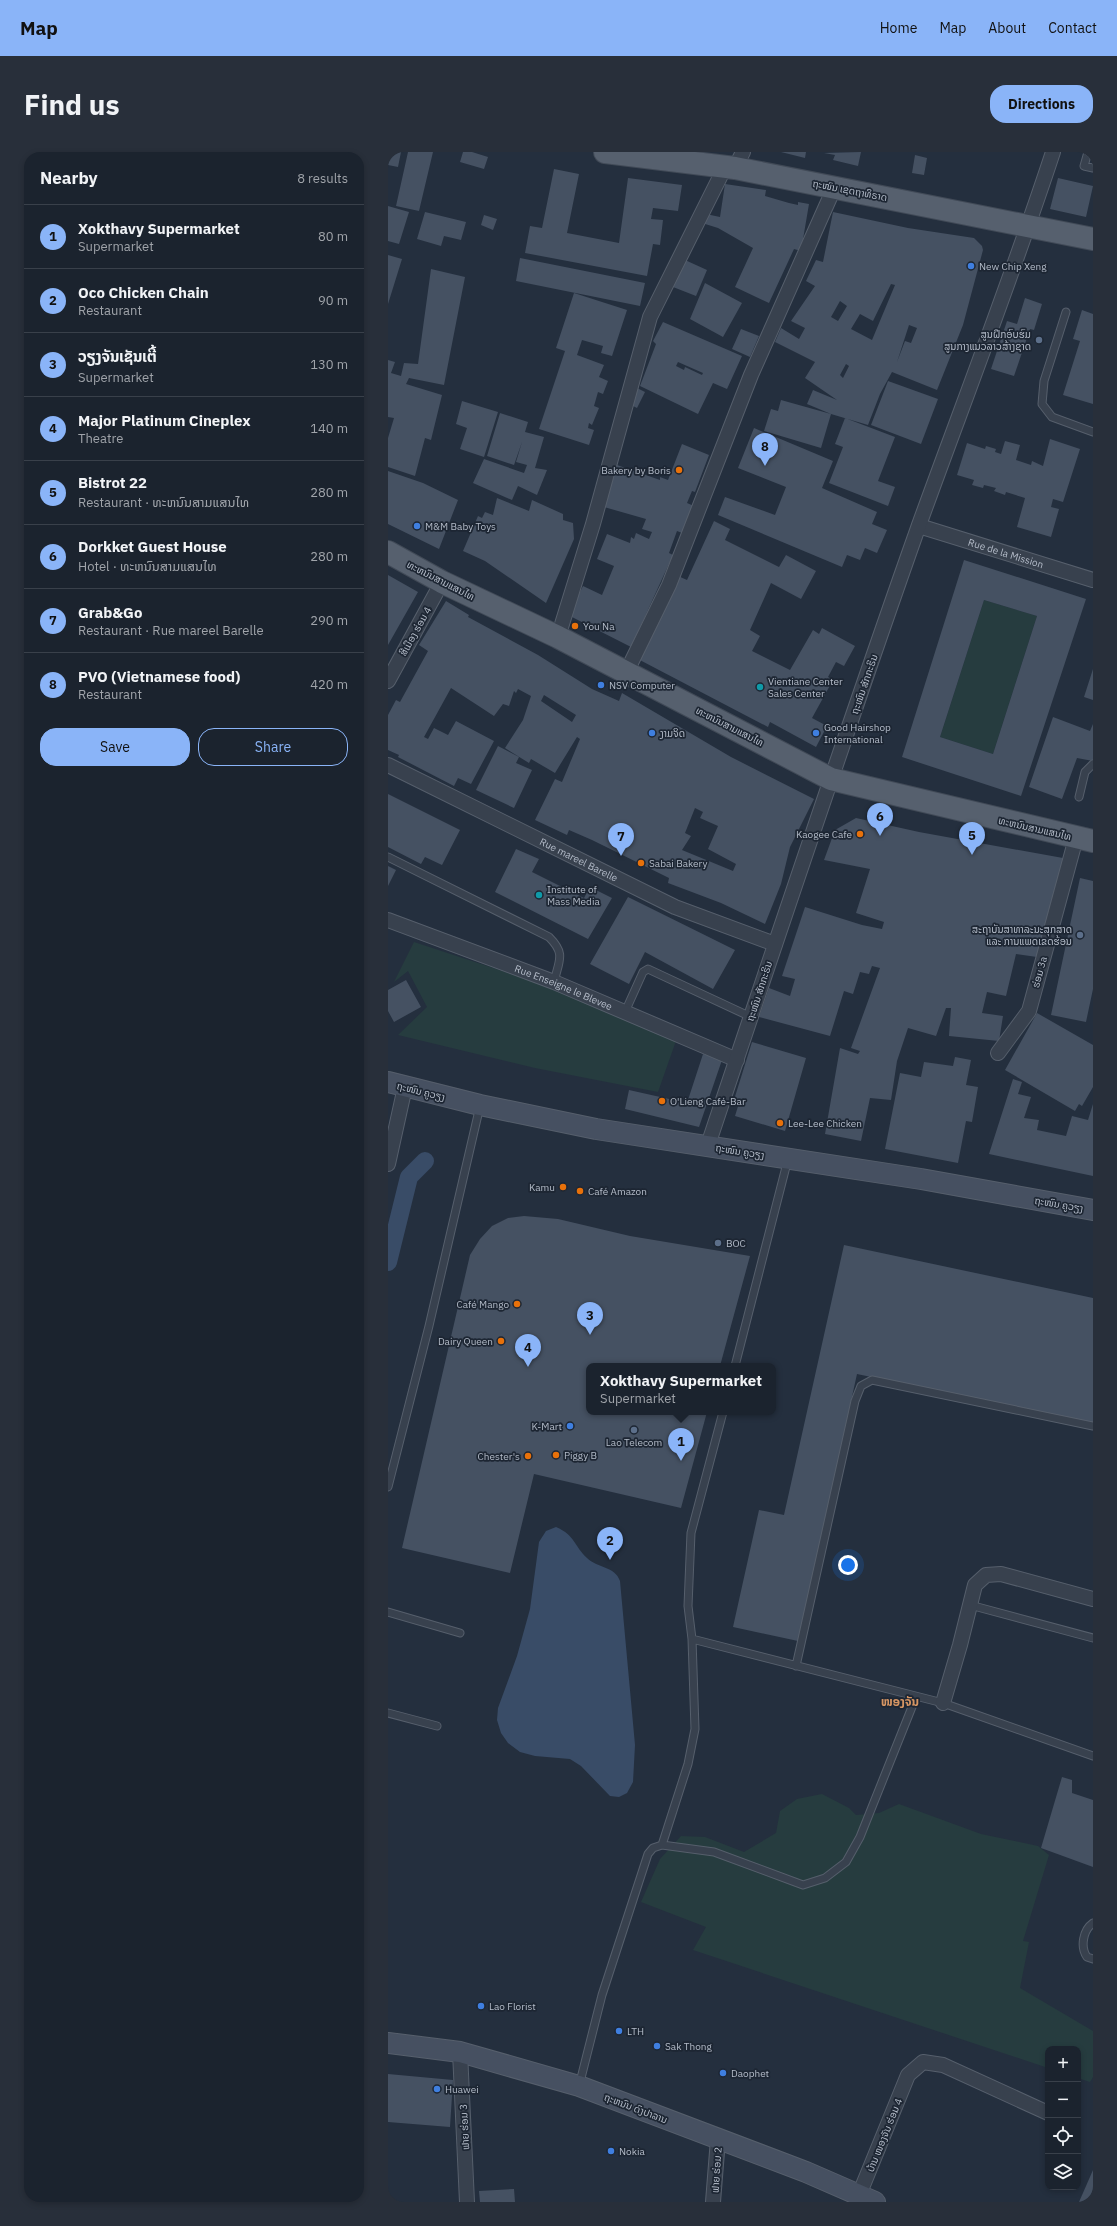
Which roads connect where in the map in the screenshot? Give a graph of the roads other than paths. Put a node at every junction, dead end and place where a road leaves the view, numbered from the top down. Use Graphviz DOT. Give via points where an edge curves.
graph roads {
  1 [pos="605,152"];
  2 [pos="609,152"];
  3 [pos="1053,152"];
  4 [pos="1088,152"];
  5 [pos="734,162"];
  6 [pos="1093,168"];
  7 [pos="835,186"];
  8 [pos="1029,226"];
  9 [pos="1093,239"];
  10 [pos="1066,312"];
  11 [pos="1093,432"];
  12 [pos="919,526"];
  13 [pos="388,552"];
  14 [pos="1093,580"];
  15 [pos="442,582"];
  16 [pos="558,637"];
  17 [pos="626,673"];
  18 [pos="388,681"];
  19 [pos="1093,764"];
  20 [pos="388,765"];
  21 [pos="831,779"];
  22 [pos="1079,797"];
  23 [pos="1085,839"];
  24 [pos="388,857"];
  25 [pos="388,920"];
  26 [pos="775,944"];
  27 [pos="554,982"];
  28 [pos="625,1012"];
  29 [pos="751,1017"];
  30 [pos="998,1053"];
  31 [pos="737,1060"];
  32 [pos="397,1084"];
  33 [pos="480,1105"];
  34 [pos="708,1146"];
  35 [pos="788,1159"];
  36 [pos="388,1164"];
  37 [pos="1093,1210"];
  38 [pos="736,1363"];
  39 [pos="722,1415"];
  40 [pos="1093,1426"];
  41 [pos="388,1487"];
  42 [pos="1093,1600"];
  43 [pos="970,1605"];
  44 [pos="388,1612"];
  45 [pos="460,1633"];
  46 [pos="1093,1638"];
  47 [pos="692,1640"];
  48 [pos="796,1666"];
  49 [pos="916,1697"];
  50 [pos="944,1703"];
  51 [pos="388,1713"];
  52 [pos="437,1726"];
  53 [pos="1093,1756"];
  54 [pos="662,1845"];
  55 [pos="1093,1922"];
  56 [pos="1093,1959"];
  57 [pos="388,2043"];
  58 [pos="460,2052"];
  59 [pos="579,2086"];
  60 [pos="1045,2112"];
  61 [pos="718,2139"];
  62 [pos="867,2198"];
  63 [pos="467,2202"];
  64 [pos="713,2202"];
  1 -- 2 [label="main road, ຖະໜົນ ເຊດຖາທິຣາດ"];
  2 -- 5 [label="main road, ຖະໜົນ ເຊດຖາທິຣາດ"];
  3 -- 8 [label="street, ຖະໜົນ ສັກກະຣິນ"];
  4 -- 6 [label="lane" via="1084,166"];
  5 -- 7 [label="main road, ຖະໜົນ ເຊດຖາທິຣາດ"];
  5 -- 16 [label="street" via="650,317 593,524"];
  7 -- 8 [label="main road, ຖະໜົນ ເຊດຖາທິຣາດ"];
  7 -- 17 [label="street" via="751,375 669,585"];
  8 -- 9 [label="main road, ຖະໜົນ ເຊດຖາທິຣາດ"];
  8 -- 12 [label="street, ຖະໜົນ ສັກກະຣິນ"];
  10 -- 11 [label="lane" via="1044,381 1042,404 1052,417"];
  12 -- 14 [label="street, Rue de la Mission"];
  12 -- 21 [label="street, ຖະໜົນ ສັກກະຣິນ"];
  13 -- 15 [label="main road, ທະຫນົນສາມແສນໄທ"];
  15 -- 16 [label="main road, ທະຫນົນສາມແສນໄທ"];
  15 -- 18 [label="street, ສີເມືອງ ຮ່ອມ 4"];
  16 -- 17 [label="main road, ທະຫນົນສາມແສນໄທ"];
  17 -- 21 [label="main road, ທະຫນົນສາມແສນໄທ"];
  19 -- 22 [label="lane" via="1085,772"];
  20 -- 26 [label="street, Rue mareel Barelle" via="675,907"];
  21 -- 23 [label="main road, ທະຫນົນສາມແສນໄທ"];
  21 -- 26 [label="street, ຖະໜົນ ສັກກະຣິນ"];
  23 -- 30 [label="street, ຮ່ອມ 3a" via="1029,1010"];
  24 -- 27 [label="lane" via="549,937 561,952"];
  25 -- 27 [label="street, Rue Enseigne le Blevee"];
  26 -- 29 [label="street, ຖະໜົນ ສັກກະຣິນ"];
  27 -- 28 [label="street, Rue Enseigne le Blevee"];
  28 -- 29 [label="lane" via="643,972 648,969"];
  28 -- 31 [label="street, Rue Enseigne le Blevee"];
  29 -- 31 [label="street, ຖະໜົນ ສັກກະຣິນ"];
  31 -- 34 [label="street, ຖະໜົນ ສັກກະຣິນ"];
  32 -- 33 [label="street, ຖະໜົນ ຄູວຽງ"];
  32 -- 36 [label="street"];
  33 -- 34 [label="street, ຖະໜົນ ຄູວຽງ" via="596,1129"];
  33 -- 41 [label="lane" via="429,1326"];
  34 -- 35 [label="street, ຖະໜົນ ຄູວຽງ"];
  35 -- 37 [label="street, ຖະໜົນ ຄູວຽງ" via="921,1179"];
  35 -- 38 [label="lane"];
  39 -- 47 [label="lane" via="691,1533 688,1606"];
  40 -- 48 [label="lane" via="872,1380 861,1386 855,1401"];
  42 -- 43 [label="street" via="1001,1574 986,1575 975,1585"];
  43 -- 46 [label="lane"];
  43 -- 50 [label="street"];
  44 -- 45 [label="lane"];
  47 -- 48 [label="lane"];
  47 -- 54 [label="lane" via="695,1729 688,1764"];
  48 -- 49 [label="lane"];
  49 -- 50 [label="lane"];
  49 -- 54 [label="lane" via="860,1837 846,1862 825,1878 803,1885 714,1852"];
  50 -- 53 [label="lane"];
  51 -- 52 [label="lane"];
  54 -- 59 [label="lane" via="653,1848 648,1854 602,1995"];
  55 -- 56 [label="lane" via="1088,1926 1082,1944 1086,1957"];
  57 -- 58 [label="street, ຖະຫນົນ ດົງປາລານ"];
  58 -- 59 [label="street, ຖະຫນົນ ດົງປາລານ"];
  58 -- 63 [label="street, ຟາຍ ຮ່ອມ 3"];
  59 -- 61 [label="street, ຖະຫນົນ ດົງປາລານ"];
  60 -- 62 [label="street, ບ້ານ ໜອງຈັນ ຮ່ອມ 4" via="943,2065 923,2062 908,2075"];
  61 -- 62 [label="street, ຖະຫນົນ ດົງປາລານ"];
  61 -- 64 [label="street, ຟາຍ ຮ່ອມ 2"];
}
